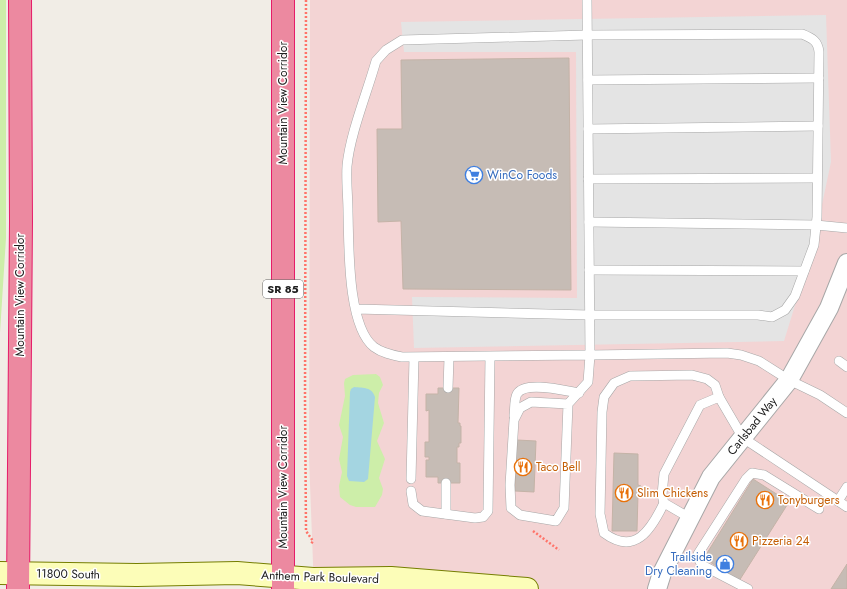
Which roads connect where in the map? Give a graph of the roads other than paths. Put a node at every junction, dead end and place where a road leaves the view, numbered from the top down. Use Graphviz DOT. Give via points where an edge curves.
graph roads {
  1 [pos="20,0"];
  2 [pos="283,0"];
  3 [pos="587,0"];
  4 [pos="587,35"];
  5 [pos="819,78"];
  6 [pos="588,80"];
  7 [pos="818,126"];
  8 [pos="588,129"];
  9 [pos="817,178"];
  10 [pos="588,179"];
  11 [pos="589,222"];
  12 [pos="816,226"];
  13 [pos="847,228"];
  14 [pos="847,263"];
  15 [pos="589,270"];
  16 [pos="804,271"];
  17 [pos="356,309"];
  18 [pos="589,315"];
  19 [pos="590,355"];
  20 [pos="490,357"];
  21 [pos="414,358"];
  22 [pos="449,358"];
  23 [pos="839,361"];
  24 [pos="847,367"];
  25 [pos="789,380"];
  26 [pos="448,388"];
  27 [pos="579,393"];
  28 [pos="719,397"];
  29 [pos="568,404"];
  30 [pos="847,413"];
  31 [pos="514,420"];
  32 [pos="743,438"];
  33 [pos="411,479"];
  34 [pos="446,483"];
  35 [pos="847,487"];
  36 [pos="411,491"];
  37 [pos="838,501"];
  38 [pos="664,503"];
  39 [pos="847,507"];
  40 [pos="819,509"];
  41 [pos="446,514"];
  42 [pos="690,518"];
  43 [pos="137,575"];
  44 [pos="12,579"];
  45 [pos="283,583"];
  46 [pos="527,589"];
  47 [pos="657,589"];
  48 [pos="748,589"];
  1 -- 44 [label="highway, Mountain View Corridor" via="21,229"];
  2 -- 45 [label="highway, Mountain View Corridor / SR 85"];
  3 -- 4 [label="lane"];
  4 -- 5 [label="lane" via="802,34 811,37 818,44"];
  4 -- 6 [label="lane"];
  4 -- 17 [label="lane" via="402,40 386,50 376,61 347,167 349,265"];
  5 -- 6 [label="lane"];
  5 -- 7 [label="lane"];
  6 -- 8 [label="lane"];
  7 -- 8 [label="lane"];
  7 -- 9 [label="lane"];
  8 -- 10 [label="lane"];
  9 -- 10 [label="lane"];
  9 -- 12 [label="lane"];
  10 -- 11 [label="lane"];
  11 -- 12 [label="lane"];
  11 -- 15 [label="lane"];
  12 -- 13 [label="lane"];
  12 -- 16 [label="lane" via="814,245"];
  14 -- 25 [label="street, Carlsbad Way" via="830,308"];
  15 -- 16 [label="lane"];
  15 -- 18 [label="lane"];
  16 -- 18 [label="lane" via="795,296 785,310 772,317"];
  17 -- 18 [label="lane"];
  17 -- 21 [label="lane" via="361,325 373,346 386,353"];
  18 -- 19 [label="lane"];
  19 -- 20 [label="lane"];
  19 -- 25 [label="lane" via="734,354 759,361"];
  19 -- 27 [label="lane" via="588,382"];
  20 -- 22 [label="lane"];
  20 -- 41 [label="lane" via="488,511 484,517 475,518"];
  21 -- 22 [label="lane"];
  21 -- 33 [label="lane"];
  22 -- 26 [label="lane"];
  23 -- 24 [label="lane"];
  25 -- 30 [label="lane" via="820,395"];
  25 -- 32 [label="street, Carlsbad Way"];
  27 -- 29 [label="lane"];
  27 -- 31 [label="lane" via="536,386 522,389 517,394"];
  28 -- 32 [label="lane"];
  28 -- 38 [label="lane" via="700,405 688,424 664,474"];
  28 -- 38 [label="lane" via="715,385 707,379 692,375 630,376 614,383 604,397 600,514 604,533 615,541 626,543 644,536 655,522"];
  29 -- 31 [label="lane" via="531,402 520,408"];
  29 -- 31 [label="lane" via="564,508 556,521 520,515 512,508 510,485"];
  32 -- 37 [label="lane"];
  32 -- 42 [label="street, Carlsbad Way" via="711,477"];
  34 -- 41 [label="lane"];
  35 -- 37 [label="lane"];
  36 -- 41 [label="lane" via="410,498 417,508"];
  37 -- 39 [label="lane"];
  38 -- 42 [label="lane"];
  40 -- 48 [label="lane" via="764,475 752,473 746,479 698,554 698,558 702,565"];
  42 -- 47 [label="street, Carlsbad Way" via="662,573"];
  43 -- 44 [label="main road, 11800 South"];
  43 -- 45 [label="main road, Anthem Park Boulevard" via="237,573"];
  45 -- 46 [label="main road, Anthem Park Boulevard" via="391,578"];
}
